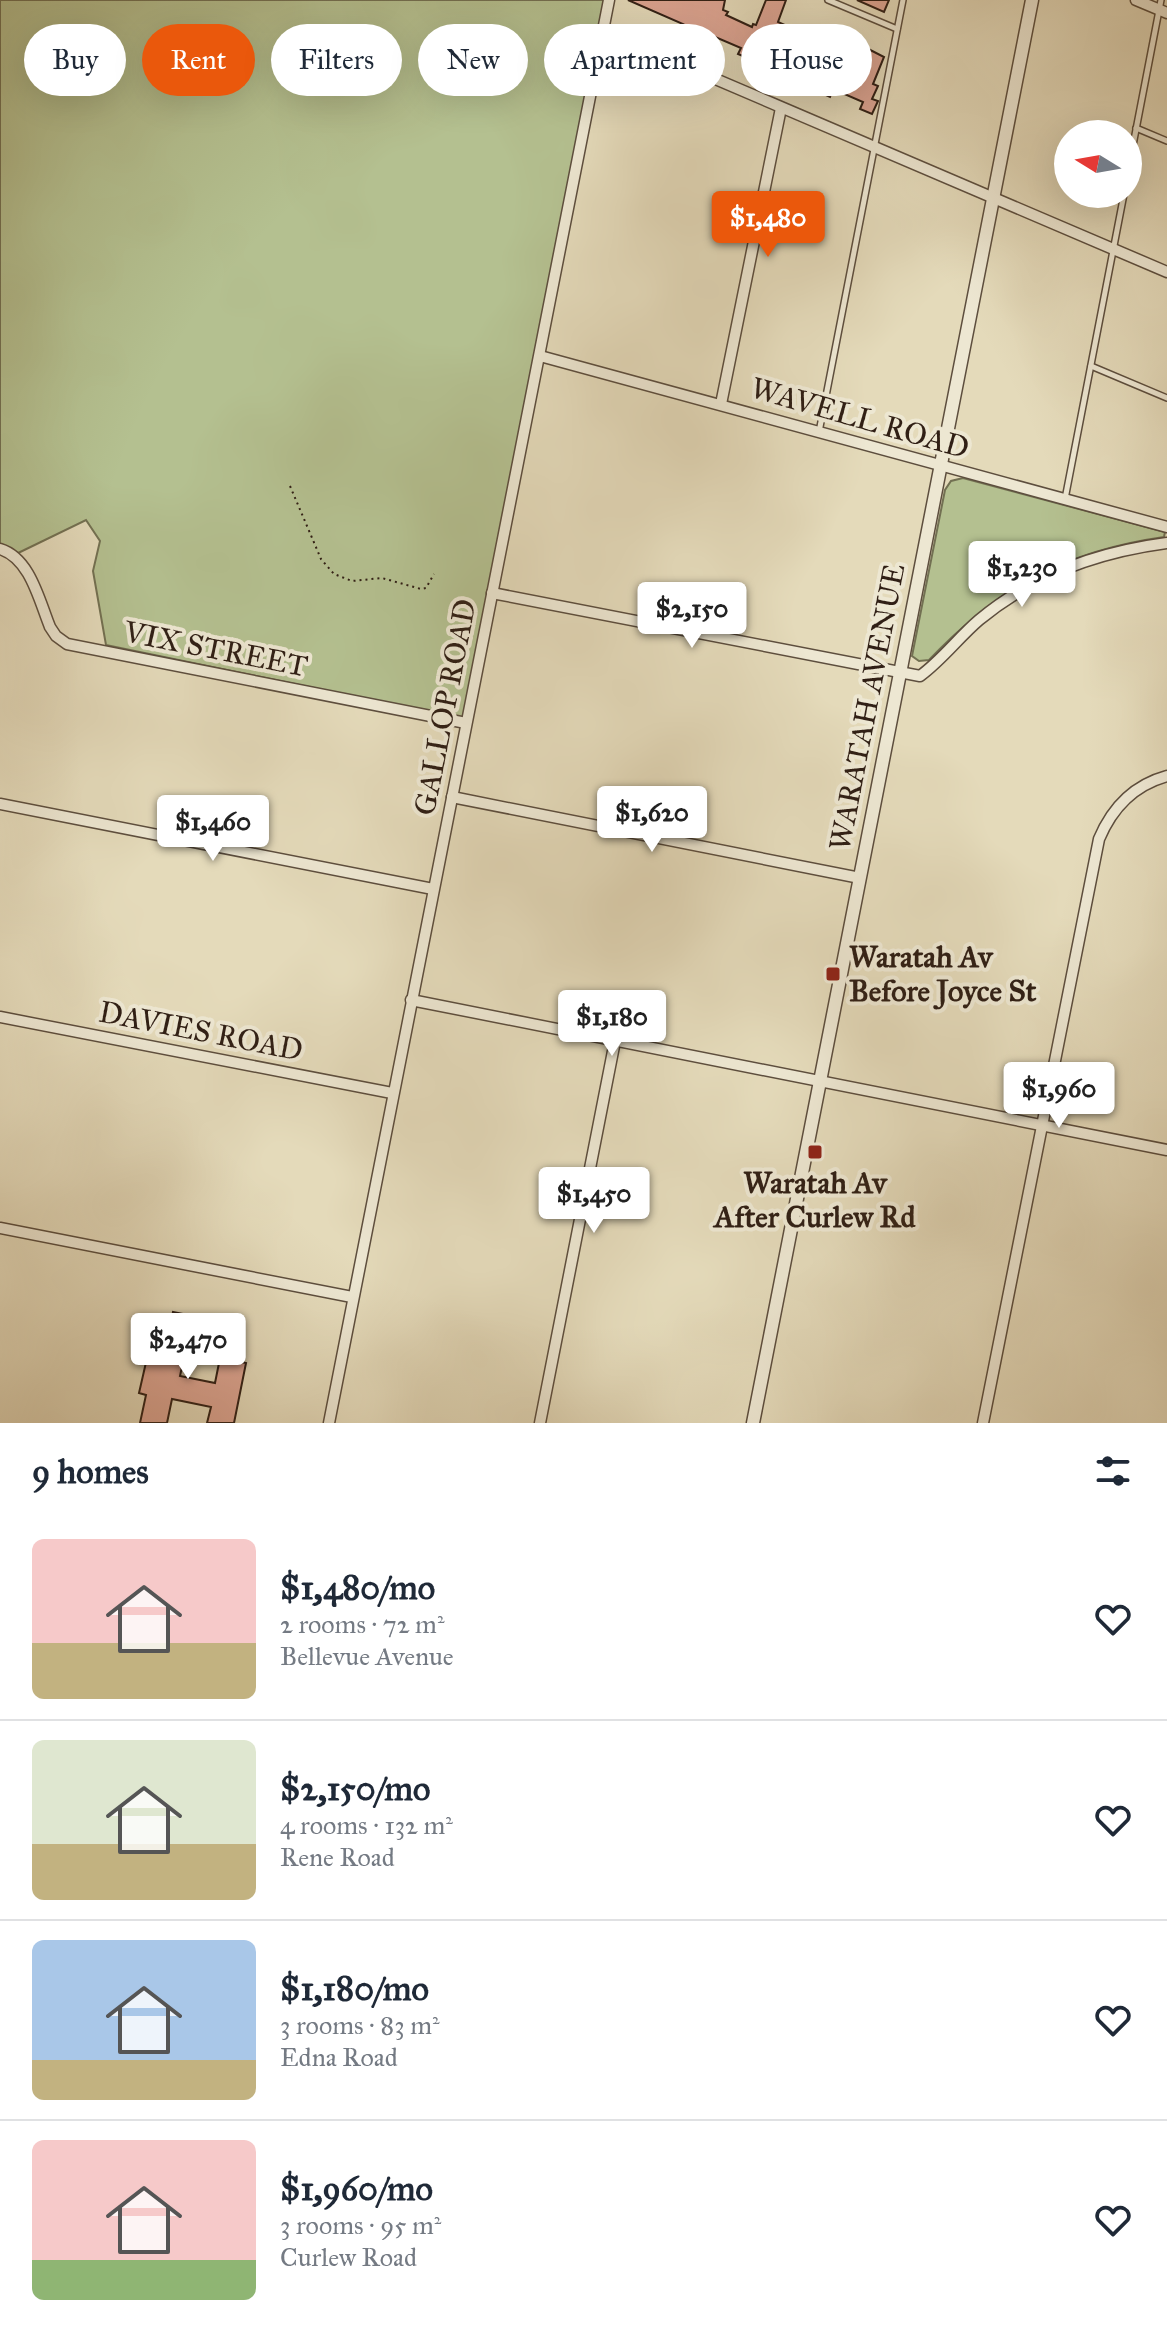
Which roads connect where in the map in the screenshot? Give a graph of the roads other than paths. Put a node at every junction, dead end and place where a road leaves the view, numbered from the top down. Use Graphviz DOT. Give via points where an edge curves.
graph roads {
  1 [pos="609,0"];
  2 [pos="828,0"];
  3 [pos="903,0"];
  4 [pos="1032,0"];
  5 [pos="1136,0"];
  6 [pos="1162,7"];
  7 [pos="604,24"];
  8 [pos="897,29"];
  9 [pos="725,84"];
  10 [pos="590,96"];
  11 [pos="781,108"];
  12 [pos="1138,120"];
  13 [pos="1142,131"];
  14 [pos="1167,141"];
  15 [pos="873,146"];
  16 [pos="993,197"];
  17 [pos="1121,208"];
  18 [pos="1113,249"];
  19 [pos="1167,272"];
  20 [pos="540,356"];
  21 [pos="1090,366"];
  22 [pos="1167,398"];
  23 [pos="721,404"];
  24 [pos="819,433"];
  25 [pos="941,466"];
  26 [pos="1065,500"];
  27 [pos="1167,527"];
  28 [pos="1167,543"];
  29 [pos="4,550"];
  30 [pos="492,593"];
  31 [pos="899,673"];
  32 [pos="466,723"];
  33 [pos="1167,776"];
  34 [pos="452,797"];
  35 [pos="0,804"];
  36 [pos="860,878"];
  37 [pos="433,889"];
  38 [pos="411,1000"];
  39 [pos="0,1017"];
  40 [pos="615,1041"];
  41 [pos="820,1082"];
  42 [pos="392,1093"];
  43 [pos="1042,1126"];
  44 [pos="1167,1150"];
  45 [pos="0,1228"];
  46 [pos="352,1297"];
  47 [pos="329,1423"];
  48 [pos="540,1423"];
  49 [pos="753,1423"];
  50 [pos="983,1423"];
  1 -- 7 [label="street, GALLOP ROAD"];
  2 -- 8 [label="lane"];
  3 -- 8 [label="lane"];
  4 -- 16 [label="street, WARATAH AVENUE"];
  5 -- 6 [label="street"];
  6 -- 12 [label="lane"];
  8 -- 15 [label="lane"];
  9 -- 11 [label="street"];
  10 -- 20 [label="street, GALLOP ROAD"];
  11 -- 15 [label="street"];
  11 -- 23 [label="street"];
  13 -- 14 [label="lane"];
  15 -- 16 [label="street"];
  15 -- 24 [label="lane"];
  16 -- 18 [label="street"];
  16 -- 25 [label="street, WARATAH AVENUE"];
  17 -- 18 [label="lane"];
  18 -- 19 [label="street"];
  18 -- 21 [label="lane"];
  20 -- 23 [label="street, WAVELL ROAD"];
  20 -- 30 [label="street, GALLOP ROAD"];
  21 -- 22 [label="lane"];
  21 -- 26 [label="lane"];
  23 -- 24 [label="street, WAVELL ROAD"];
  24 -- 25 [label="street, WAVELL ROAD"];
  25 -- 26 [label="street, WAVELL ROAD"];
  25 -- 31 [label="street, WARATAH AVENUE"];
  26 -- 27 [label="street, WAVELL ROAD"];
  28 -- 31 [label="street" via="1095,557 1047,576 1007,598 920,676"];
  29 -- 32 [label="street, VIX STREET" via="26,570 56,636 67,644"];
  30 -- 31 [label="street"];
  30 -- 32 [label="street, GALLOP ROAD"];
  31 -- 36 [label="street, WARATAH AVENUE"];
  32 -- 34 [label="street, GALLOP ROAD"];
  33 -- 43 [label="street" via="1127,797 1099,839"];
  34 -- 36 [label="street"];
  34 -- 37 [label="street, GALLOP ROAD"];
  35 -- 37 [label="street"];
  36 -- 41 [label="street, WARATAH AVENUE"];
  37 -- 38 [label="street, GALLOP ROAD"];
  38 -- 40 [label="street"];
  38 -- 42 [label="street, GALLOP ROAD"];
  39 -- 42 [label="street, DAVIES ROAD"];
  40 -- 41 [label="street"];
  40 -- 48 [label="street"];
  41 -- 43 [label="street"];
  41 -- 49 [label="street, WARATAH AVENUE"];
  42 -- 46 [label="street, GALLOP ROAD"];
  43 -- 44 [label="street"];
  43 -- 50 [label="street"];
  45 -- 46 [label="street"];
  46 -- 47 [label="street, GALLOP ROAD"];
}
